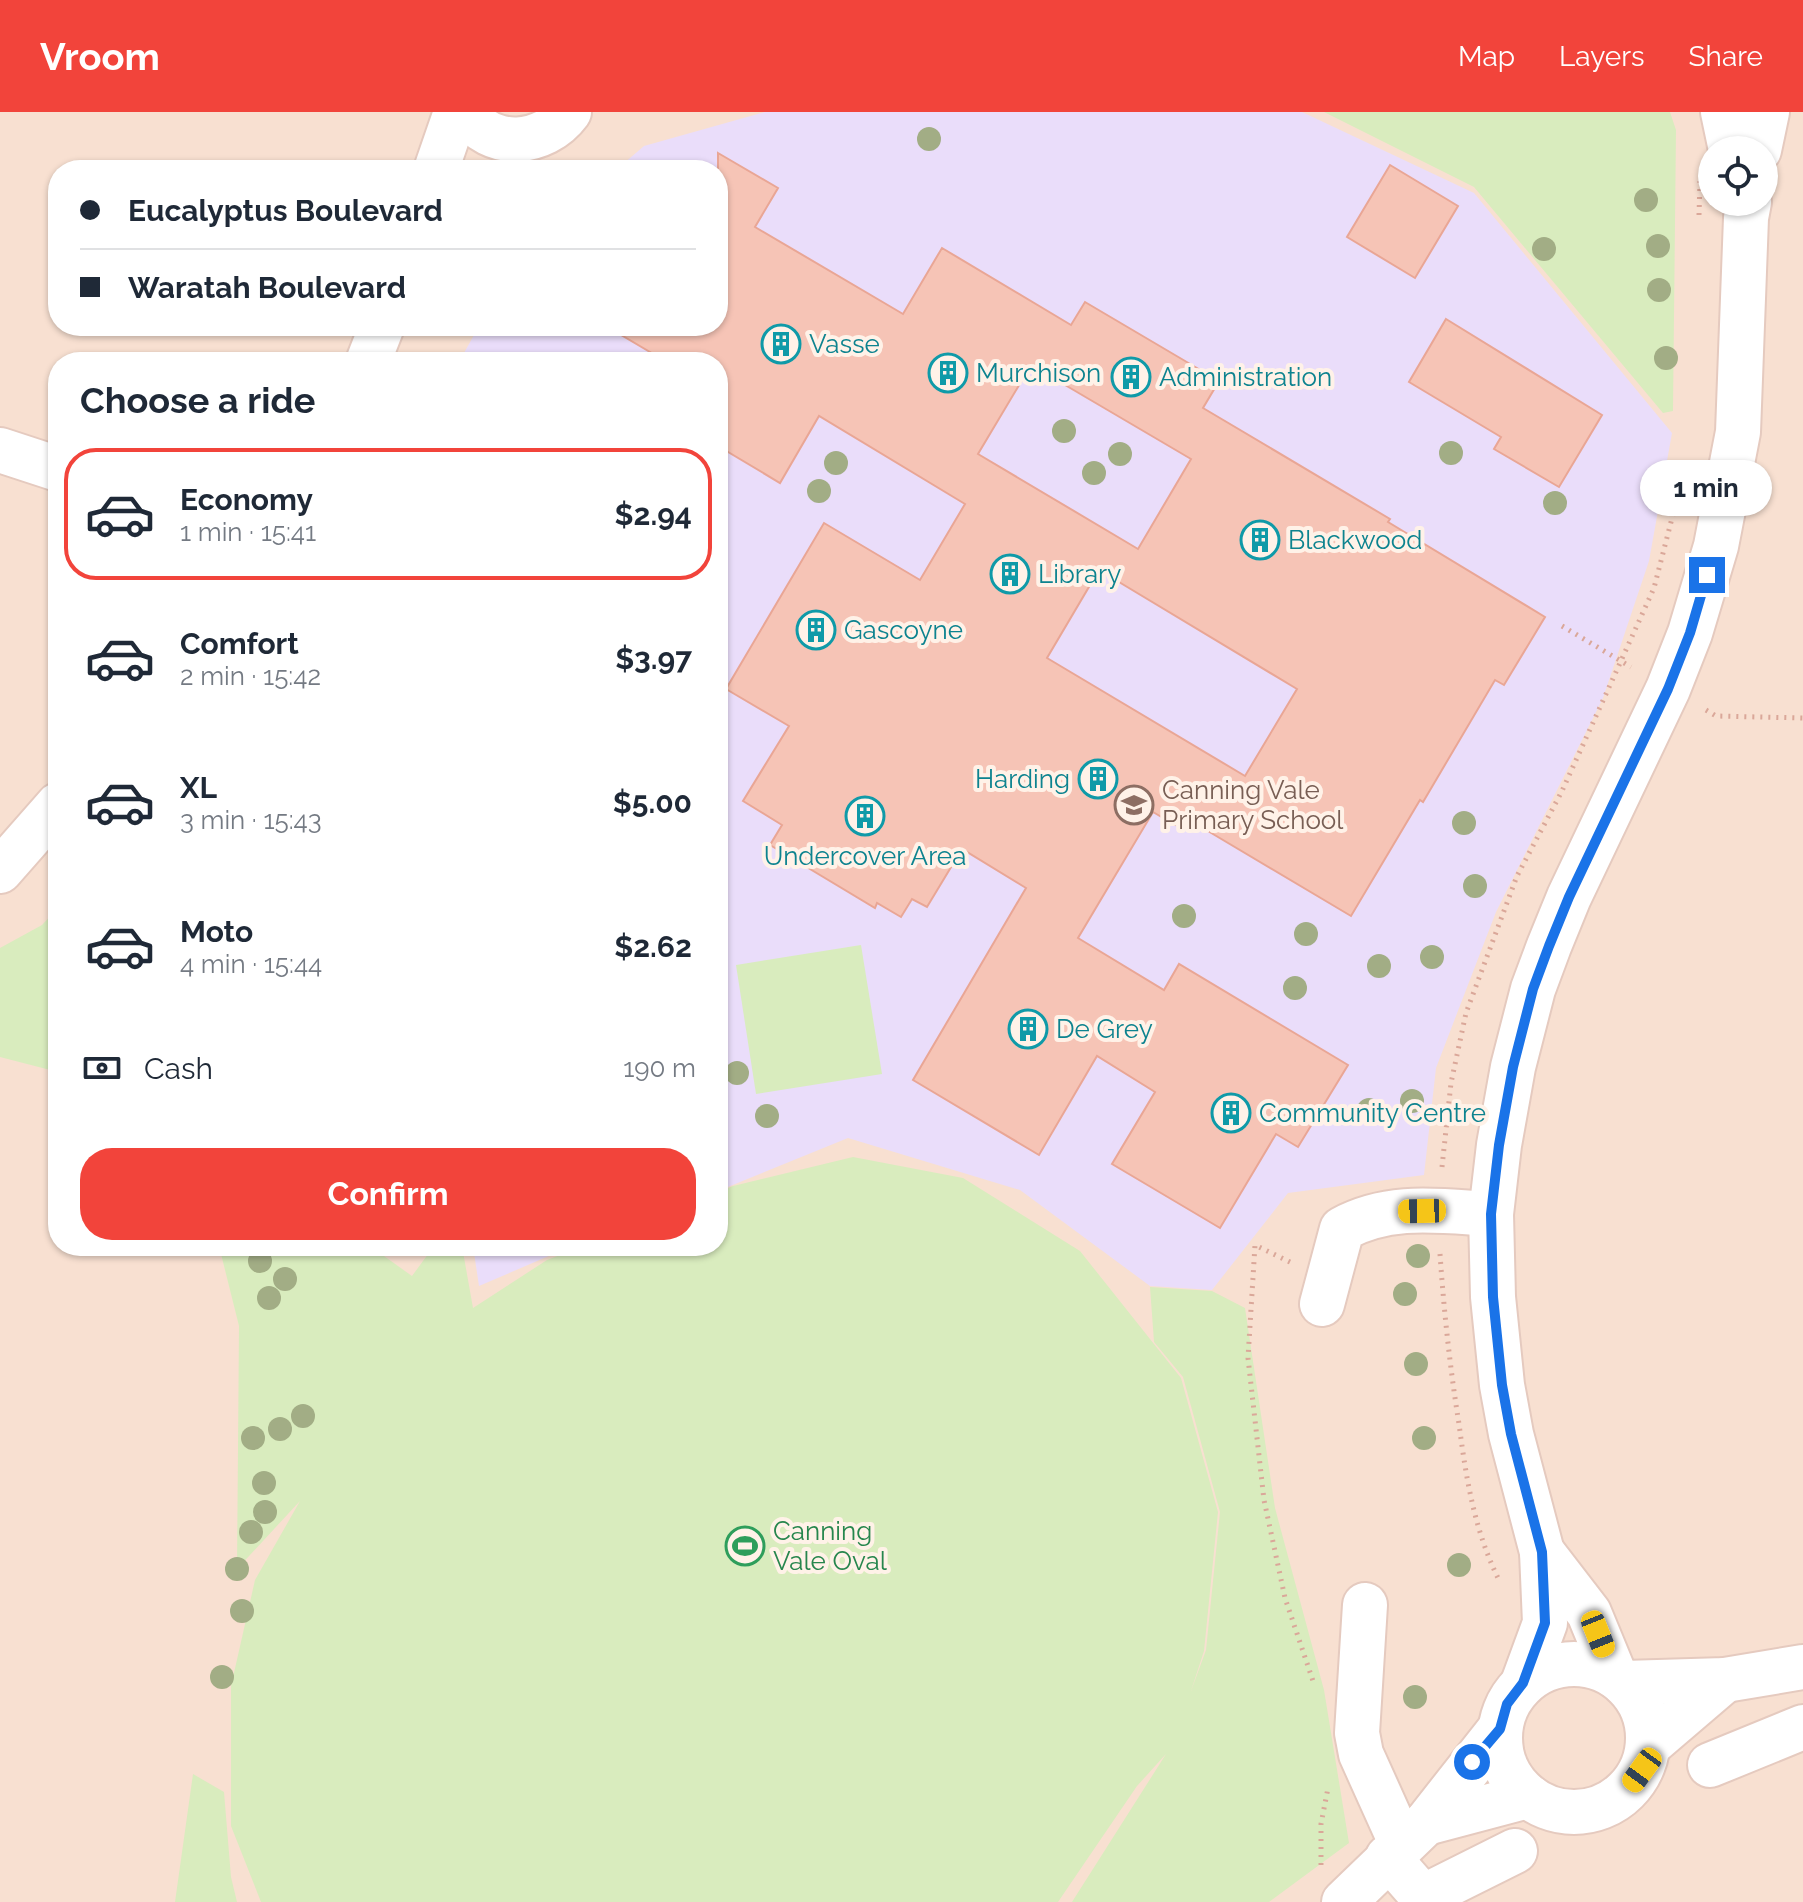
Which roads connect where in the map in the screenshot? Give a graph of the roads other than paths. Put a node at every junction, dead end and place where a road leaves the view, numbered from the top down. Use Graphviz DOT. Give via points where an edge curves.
graph roads {
  1 [pos="456,112"];
  2 [pos="466,112"];
  3 [pos="569,112"];
  4 [pos="1723,112"];
  5 [pos="1767,112"];
  6 [pos="1728,136"];
  7 [pos="1762,136"];
  8 [pos="508,155"];
  9 [pos="439,160"];
  10 [pos="1746,216"];
  11 [pos="0,450"];
  12 [pos="48,466"];
  13 [pos="48,816"];
  14 [pos="0,871"];
  15 [pos="1491,1214"];
  16 [pos="1322,1304"];
  17 [pos="1542,1552"];
  18 [pos="1365,1605"];
  19 [pos="1803,1667"];
  20 [pos="1619,1679"];
  21 [pos="1725,1680"];
  22 [pos="1523,1683"];
  23 [pos="1803,1727"];
  24 [pos="1500,1729"];
  25 [pos="1649,1745"];
  26 [pos="1710,1765"];
  27 [pos="1528,1796"];
  28 [pos="1405,1842"];
  29 [pos="1515,1851"];
  30 [pos="1333,1887"];
  1 -- 9 [label="street"];
  2 -- 8 [label="street" via="484,131 502,139"];
  3 -- 8 [label="street" via="555,128"];
  4 -- 6 [label="street"];
  5 -- 7 [label="street"];
  10 -- 15 [label="street" via="1738,432 1716,546 1668,689 1569,897 1533,989 1513,1067"];
  11 -- 12 [label="street"];
  13 -- 14 [label="street"];
  15 -- 16 [label="street" via="1406,1211 1360,1219 1342,1229"];
  15 -- 17 [label="street" via="1502,1385"];
  17 -- 20 [label="street" via="1589,1613"];
  17 -- 22 [label="street" via="1545,1623"];
  18 -- 28 [label="street" via="1357,1733 1361,1754"];
  19 -- 21 [label="street"];
  20 -- 21 [label="street"];
  20 -- 22 [label="street" via="1584,1663 1557,1665"];
  20 -- 25 [label="street" via="1647,1718"];
  21 -- 25 [label="street"];
  22 -- 24 [label="street" via="1507,1704"];
  23 -- 26 [label="street"];
  24 -- 27 [label="street" via="1511,1777"];
  24 -- 28 [label="street"];
  25 -- 27 [label="street" via="1635,1780 1606,1806 1577,1813 1551,1809"];
  27 -- 28 [label="street"];
  28 -- 29 [label="street" via="1423,1897"];
  28 -- 30 [label="street"];
}
